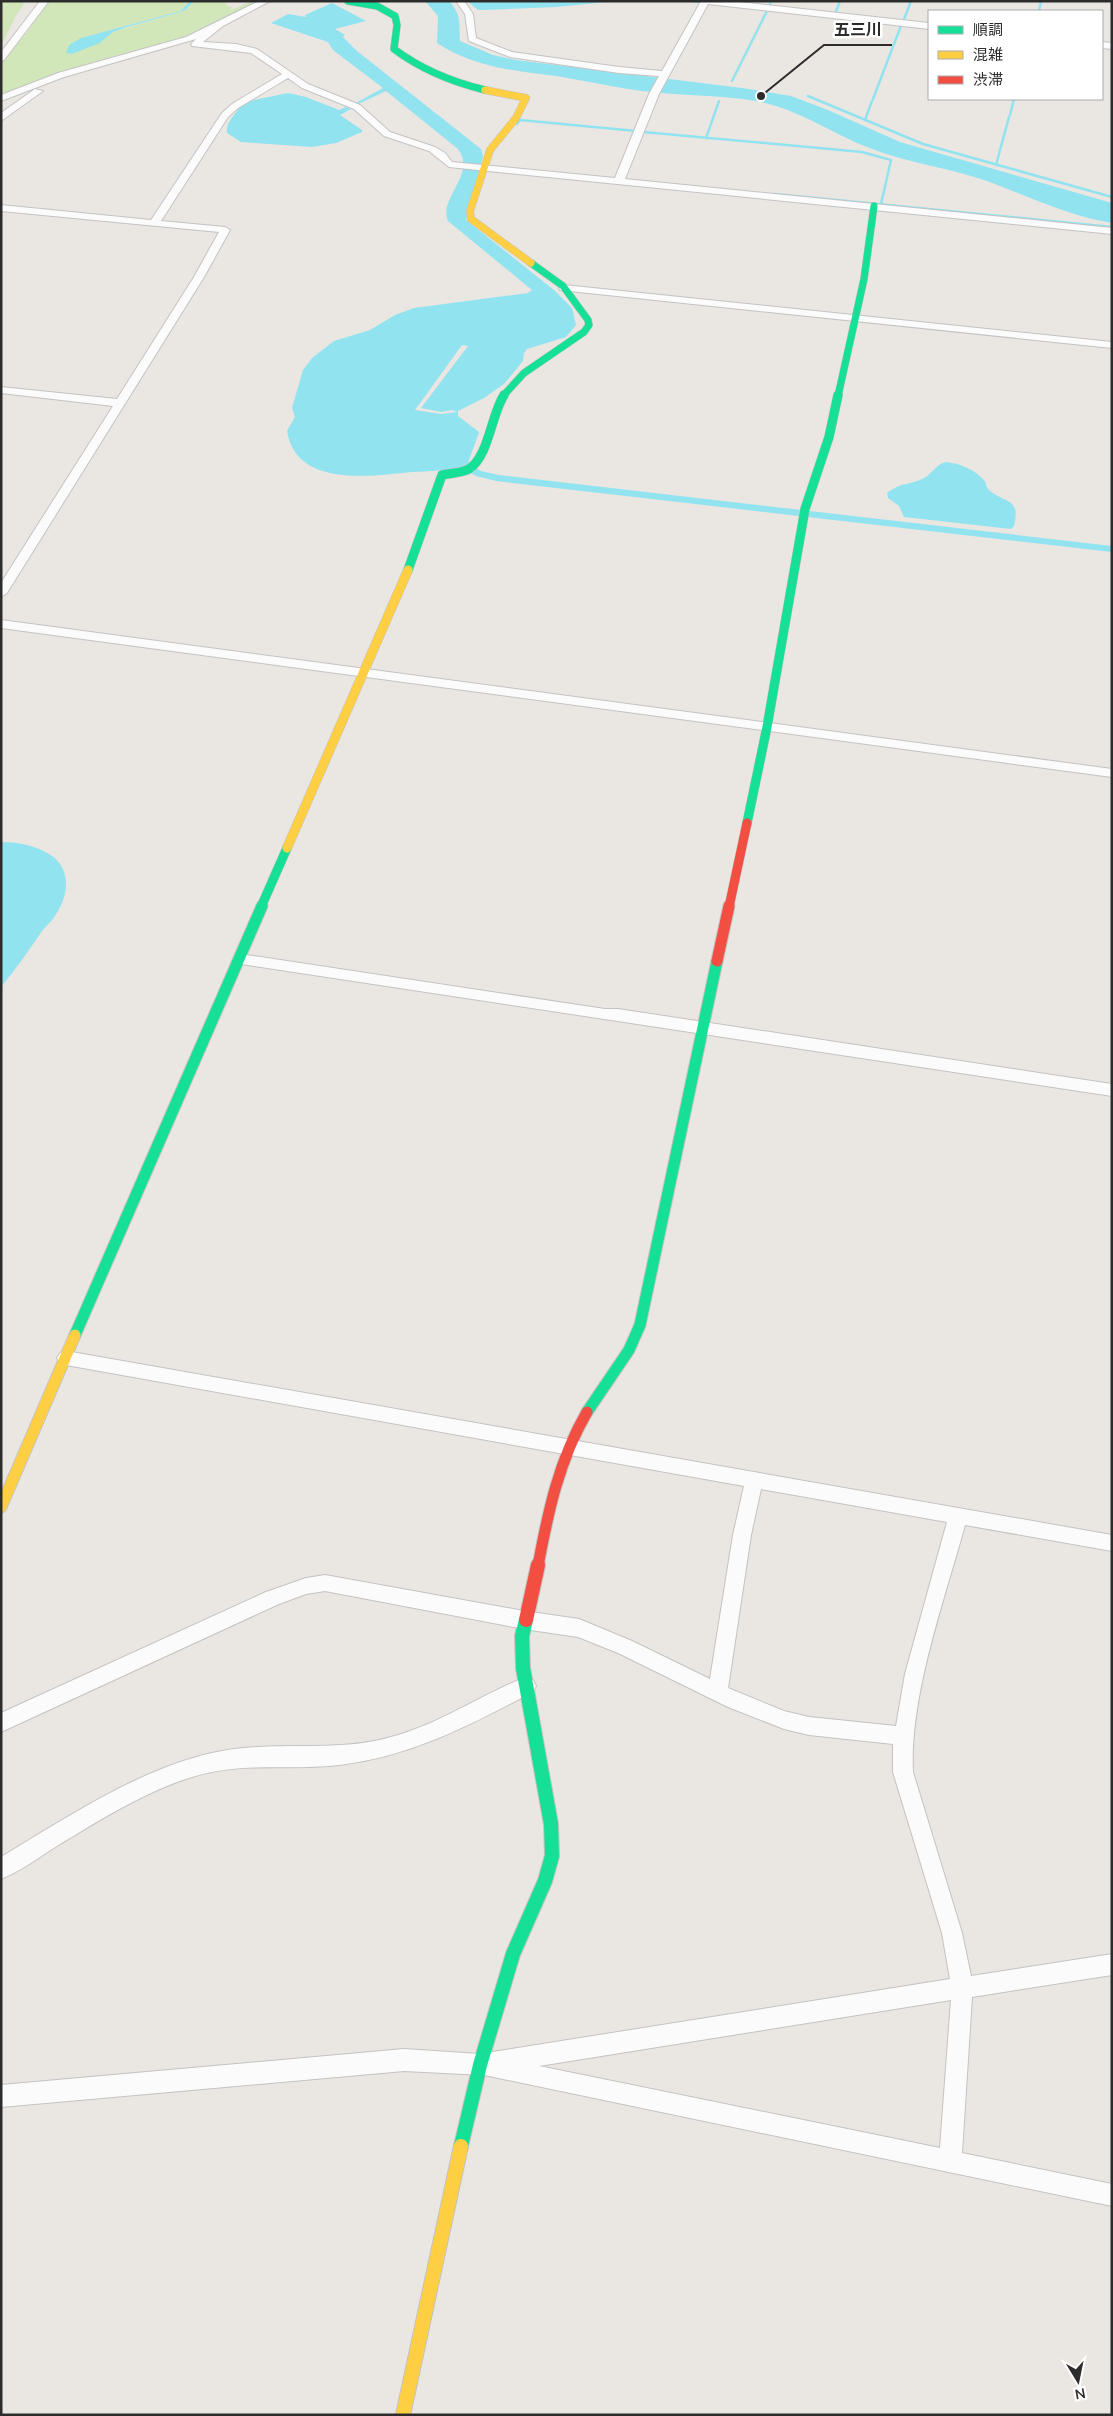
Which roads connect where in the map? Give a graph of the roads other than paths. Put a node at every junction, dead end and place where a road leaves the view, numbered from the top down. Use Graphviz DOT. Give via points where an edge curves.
graph roads {
  1 [pos="45,1"];
  2 [pos="266,1"];
  3 [pos="348,1"];
  4 [pos="460,1"];
  5 [pos="219,25"];
  6 [pos="928,26"];
  7 [pos="195,44"];
  8 [pos="137,53"];
  9 [pos="1,58"];
  10 [pos="288,74"];
  11 [pos="665,74"];
  12 [pos="61,75"];
  13 [pos="1,98"];
  14 [pos="1,118"];
  15 [pos="485,169"];
  16 [pos="619,181"];
  17 [pos="874,206"];
  18 [pos="1,208"];
  19 [pos="154,223"];
  20 [pos="1112,231"];
  21 [pos="564,288"];
  22 [pos="855,318"];
  23 [pos="1112,345"];
  24 [pos="1,390"];
  25 [pos="119,403"];
  26 [pos="1,593"];
  27 [pos="1,624"];
  28 [pos="362,673"];
  29 [pos="767,727"];
  30 [pos="1112,772"];
  31 [pos="240,958"];
  32 [pos="704,1028"];
  33 [pos="1112,1090"];
  34 [pos="66,1358"];
  35 [pos="568,1447"];
  36 [pos="754,1479"];
  37 [pos="1,1507"];
  38 [pos="958,1516"];
  39 [pos="1112,1543"];
  40 [pos="524,1620"];
  41 [pos="526,1686"];
  42 [pos="718,1693"];
  43 [pos="1,1723"];
  44 [pos="904,1736"];
  45 [pos="1,1869"];
  46 [pos="1112,1964"];
  47 [pos="962,1988"];
  48 [pos="480,2065"];
  49 [pos="1,2096"];
  50 [pos="950,2161"];
  51 [pos="1112,2195"];
  52 [pos="403,2415"];
  1 -- 9 [label="street"];
  2 -- 5 [label="street"];
  3 -- 15 [label="street" via="380,7 396,16 394,49 409,61 451,80 526,98 516,118 490,150"];
  4 -- 11 [label="street" via="469,14 472,39 500,52"];
  5 -- 7 [label="street"];
  5 -- 8 [label="street" via="189,39"];
  6 -- 11 [label="street" via="705,1"];
  7 -- 8 [label="street"];
  7 -- 10 [label="street" via="254,51"];
  8 -- 12 [label="street"];
  10 -- 15 [label="street" via="306,86 357,107 387,134 432,149 449,164"];
  10 -- 19 [label="street" via="225,115"];
  11 -- 16 [label="street"];
  12 -- 13 [label="street"];
  12 -- 14 [label="street"];
  15 -- 16 [label="street"];
  15 -- 21 [label="street" via="470,211 471,218 538,265"];
  16 -- 17 [label="street"];
  17 -- 20 [label="street"];
  17 -- 22 [label="street"];
  18 -- 19 [label="street"];
  19 -- 25 [label="street" via="225,230"];
  21 -- 22 [label="street"];
  21 -- 28 [label="street" via="589,325 511,386 500,401 469,468 442,475 414,556"];
  22 -- 23 [label="street"];
  22 -- 29 [label="street" via="829,438 804,513"];
  24 -- 25 [label="street"];
  25 -- 26 [label="street"];
  27 -- 28 [label="street"];
  28 -- 29 [label="street"];
  28 -- 31 [label="street"];
  29 -- 30 [label="street"];
  29 -- 32 [label="street"];
  31 -- 32 [label="street"];
  31 -- 34 [label="street"];
  32 -- 33 [label="street"];
  32 -- 35 [label="street" via="640,1325 629,1350"];
  34 -- 35 [label="street"];
  34 -- 37 [label="street"];
  35 -- 36 [label="street"];
  35 -- 40 [label="street" via="562,1459 530,1606"];
  36 -- 38 [label="street"];
  36 -- 42 [label="street"];
  38 -- 39 [label="street"];
  38 -- 44 [label="street" via="915,1674"];
  40 -- 41 [label="street" via="522,1644"];
  40 -- 42 [label="street" via="578,1628 625,1647"];
  40 -- 43 [label="street" via="325,1583 306,1586 273,1598"];
  41 -- 45 [label="street" via="457,1722 391,1747 337,1756 244,1757 193,1767 157,1780"];
  41 -- 48 [label="street" via="550,1824 552,1856 545,1882 513,1954"];
  42 -- 44 [label="street" via="784,1720 809,1726"];
  44 -- 47 [label="street" via="904,1772 952,1932"];
  46 -- 47 [label="street"];
  47 -- 48 [label="street"];
  47 -- 50 [label="street"];
  48 -- 49 [label="street" via="404,2060"];
  48 -- 50 [label="street"];
  48 -- 52 [label="street"];
  50 -- 51 [label="street"];
}
